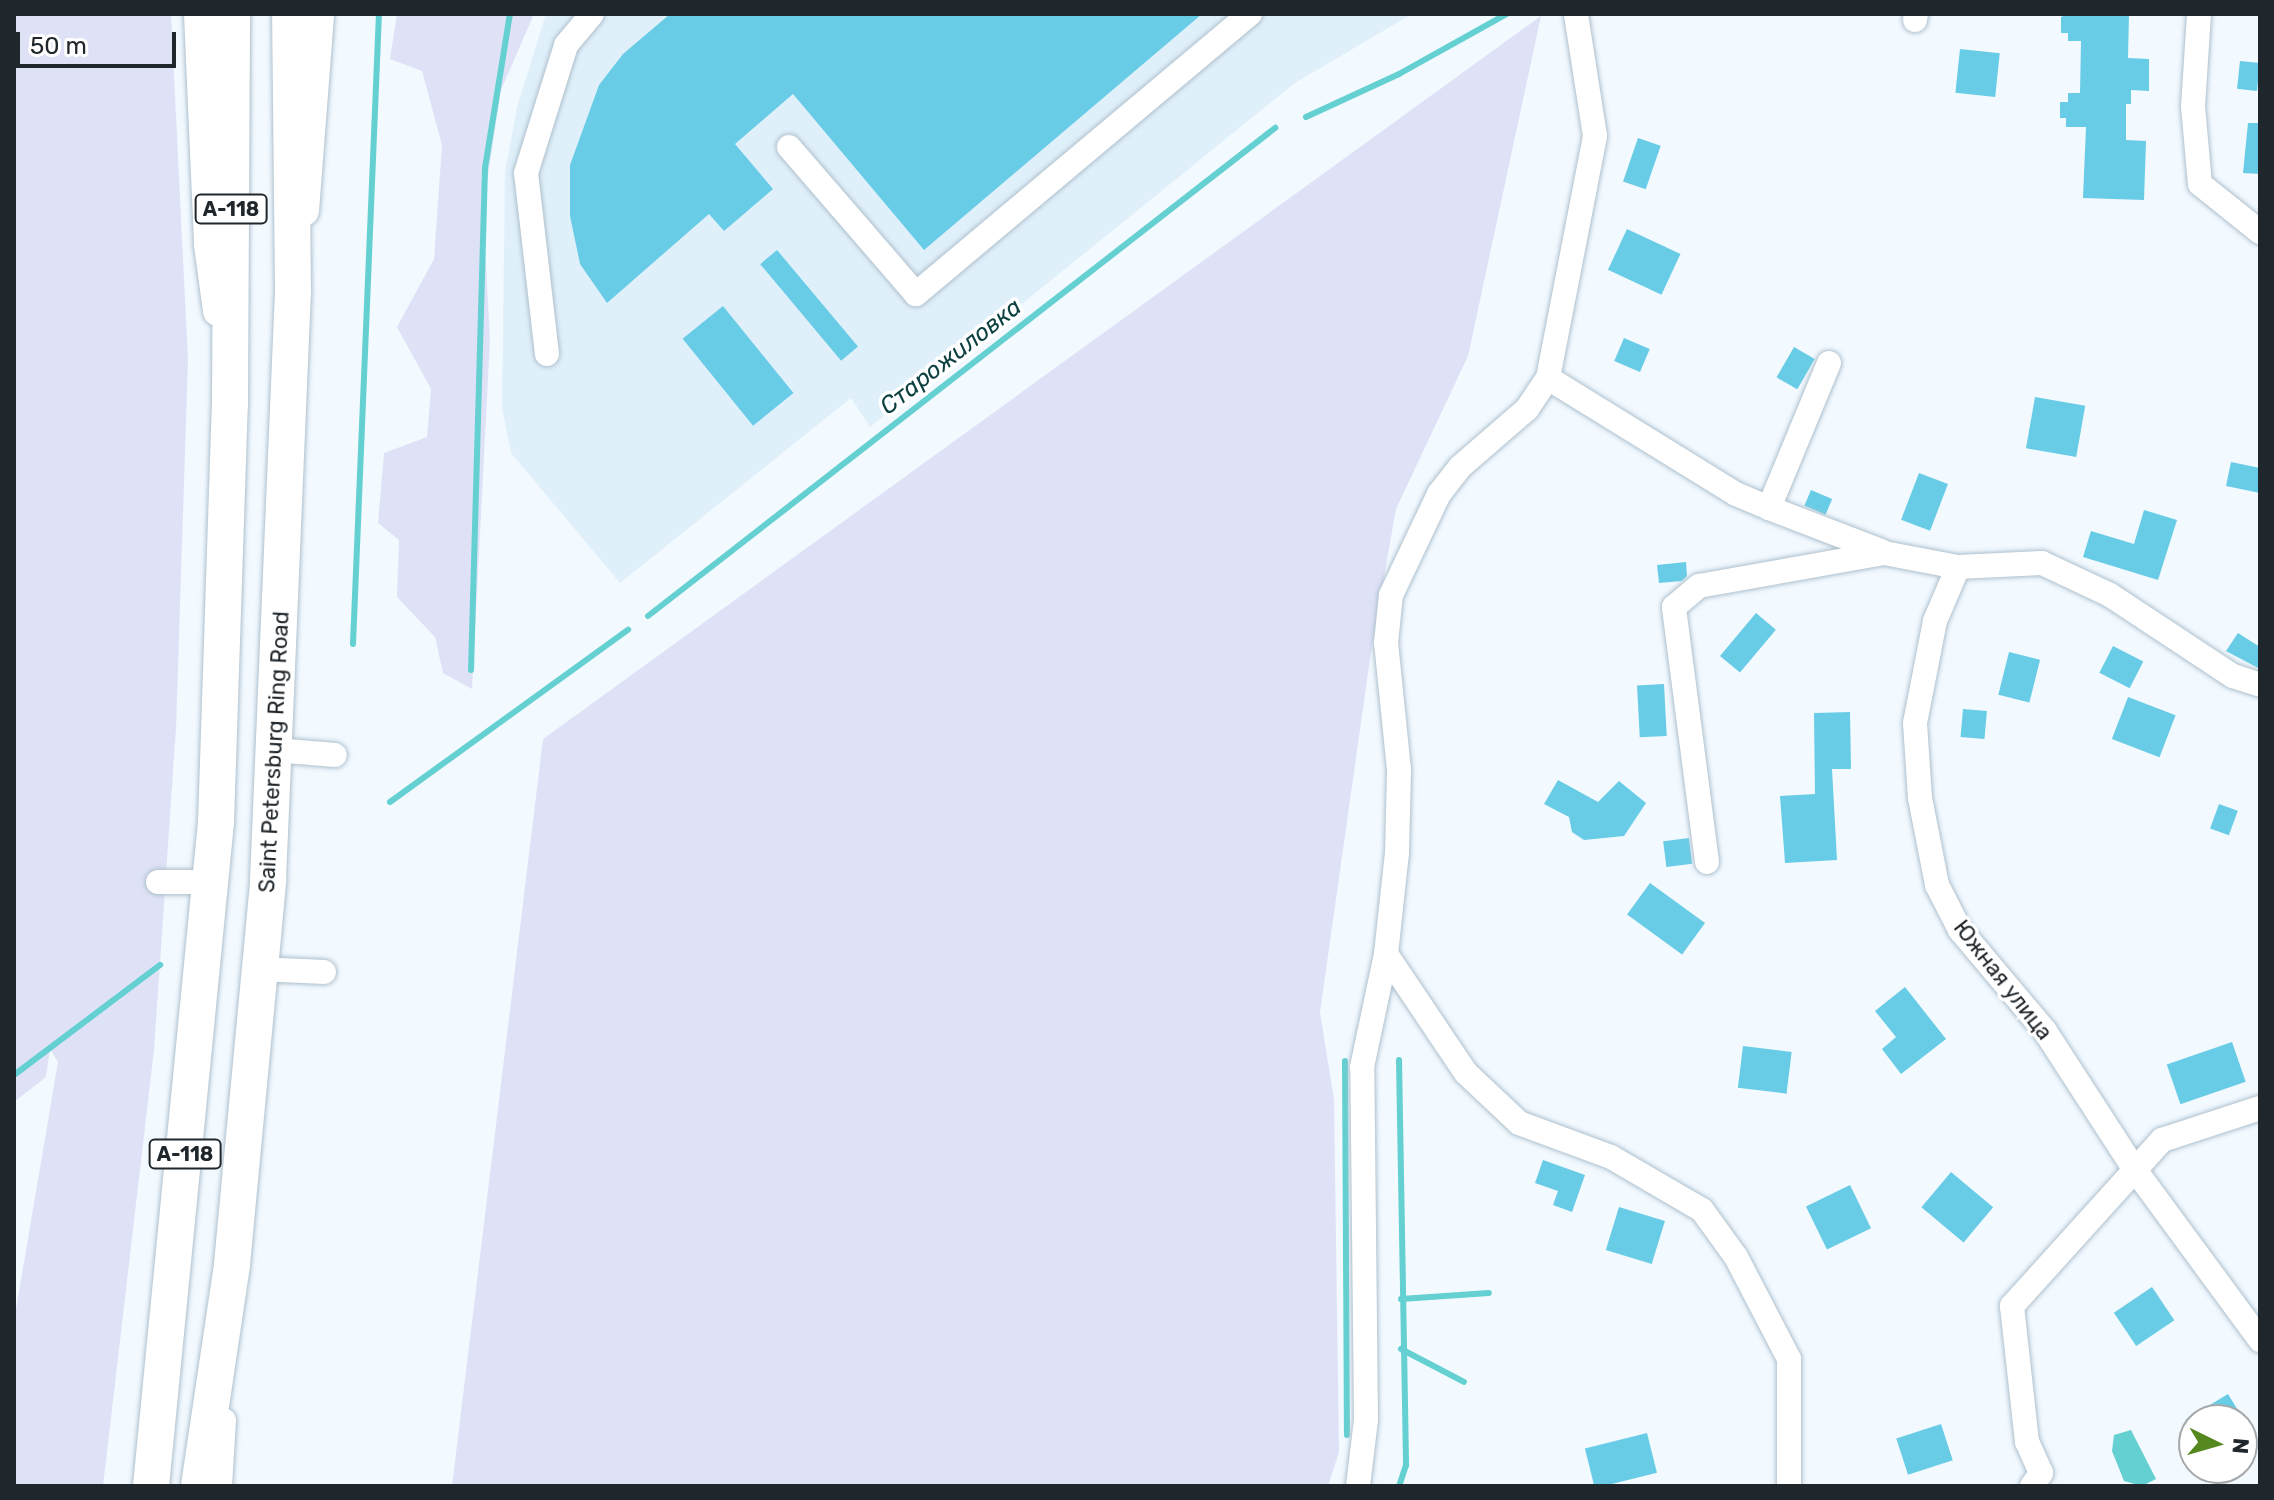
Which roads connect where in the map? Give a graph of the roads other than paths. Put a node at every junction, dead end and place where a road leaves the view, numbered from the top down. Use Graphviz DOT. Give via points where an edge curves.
graph roads {
  1 [pos="199,14"];
  2 [pos="232,14"];
  3 [pos="290,14"];
  4 [pos="319,14"];
  5 [pos="592,14"];
  6 [pos="1250,14"];
  7 [pos="1576,14"];
  8 [pos="2199,14"];
  9 [pos="789,147"];
  10 [pos="2260,232"];
  11 [pos="293,292"];
  12 [pos="547,354"];
  13 [pos="1829,363"];
  14 [pos="1548,378"];
  15 [pos="230,403"];
  16 [pos="1769,508"];
  17 [pos="1884,553"];
  18 [pos="1958,567"];
  19 [pos="2260,685"];
  20 [pos="275,750"];
  21 [pos="335,755"];
  22 [pos="1707,862"];
  23 [pos="158,882"];
  24 [pos="211,882"];
  25 [pos="1386,954"];
  26 [pos="260,969"];
  27 [pos="324,972"];
  28 [pos="2260,1108"];
  29 [pos="2133,1167"];
  30 [pos="232,1264"];
  31 [pos="2260,1340"];
  32 [pos="151,1486"];
  33 [pos="199,1486"];
  34 [pos="220,1486"];
  35 [pos="1358,1486"];
  36 [pos="1789,1486"];
  37 [pos="2032,1486"];
  1 -- 15 [label="main road" via="209,245"];
  2 -- 15 [label="highway, А-118"];
  3 -- 11 [label="highway, Saint Petersburg Ring Road / А-118"];
  4 -- 11 [label="main road" via="312,153"];
  5 -- 12 [label="street" via="566,45 526,173"];
  6 -- 9 [label="street" via="916,294"];
  7 -- 14 [label="street" via="1595,136"];
  8 -- 10 [label="street" via="2193,106 2200,184"];
  11 -- 20 [label="highway, Saint Petersburg Ring Road / А-118"];
  13 -- 16 [label="street"];
  14 -- 16 [label="street" via="1736,494"];
  14 -- 25 [label="street" via="1527,409 1460,467 1439,494 1391,595 1386,643 1399,798"];
  15 -- 24 [label="highway, А-118"];
  16 -- 17 [label="street"];
  17 -- 18 [label="street"];
  17 -- 22 [label="street" via="1699,586 1674,607"];
  18 -- 19 [label="street" via="2042,563 2110,595 2233,676"];
  18 -- 29 [label="street, Южная улица" via="1935,621 1915,723 1920,798 1937,885 1960,930 2045,1031"];
  20 -- 21 [label="street"];
  20 -- 26 [label="highway, Saint Petersburg Ring Road / А-118"];
  23 -- 24 [label="street"];
  24 -- 32 [label="highway, А-118"];
  25 -- 35 [label="street" via="1362,1067 1366,1420"];
  25 -- 36 [label="street" via="1466,1073 1519,1123 1611,1157 1702,1210 1736,1257 1789,1359"];
  26 -- 27 [label="street"];
  26 -- 30 [label="highway, Saint Petersburg Ring Road / А-118"];
  28 -- 29 [label="street" via="2162,1140"];
  29 -- 31 [label="street, Южная улица"];
  29 -- 37 [label="street" via="2110,1200 2012,1306 2027,1442 2041,1473"];
  30 -- 33 [label="highway, Saint Petersburg Ring Road / А-118"];
  30 -- 34 [label="street"];
}
